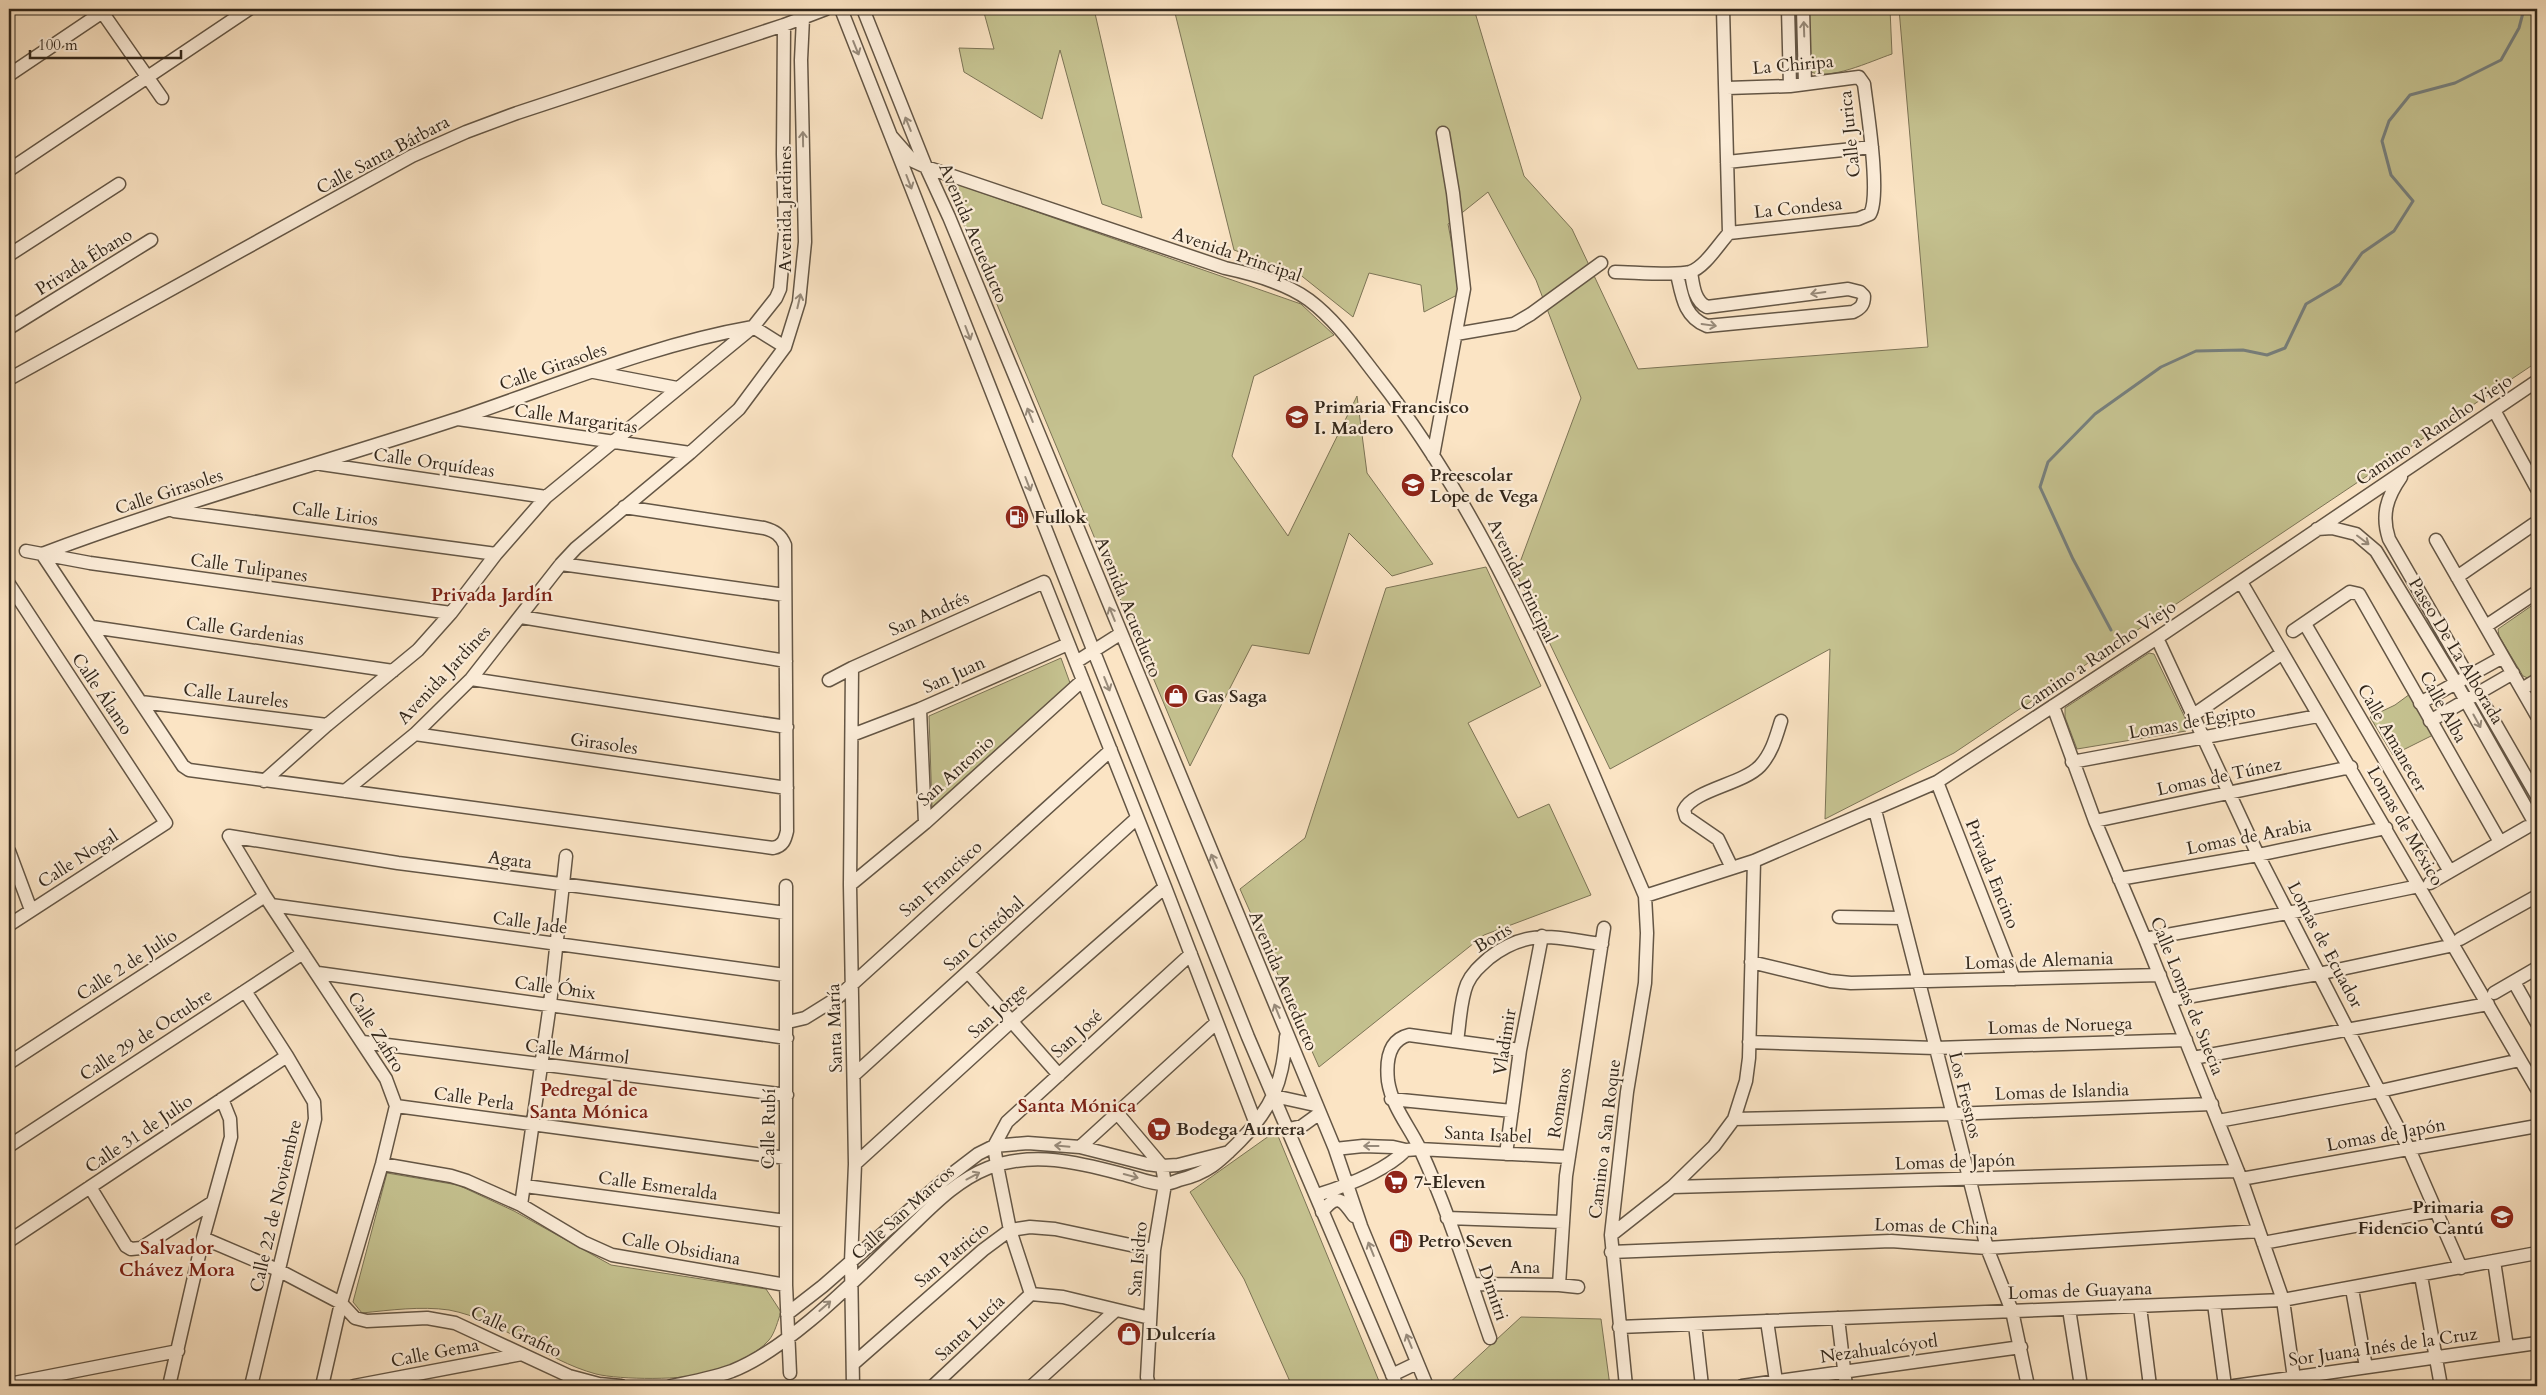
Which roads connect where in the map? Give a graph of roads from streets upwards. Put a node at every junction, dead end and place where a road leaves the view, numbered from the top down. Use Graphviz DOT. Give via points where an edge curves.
graph roads {
  1 [pos="248,9"];
  2 [pos="826,9"];
  3 [pos="841,9"];
  4 [pos="863,9"];
  5 [pos="1723,9"];
  6 [pos="1788,9"];
  7 [pos="1803,9"];
  8 [pos="103,10"];
  9 [pos="803,18"];
  10 [pos="784,25"];
  11 [pos="9,74"];
  12 [pos="146,75"];
  13 [pos="1862,80"];
  14 [pos="1805,84"];
  15 [pos="1790,86"];
  16 [pos="1727,88"];
  17 [pos="162,98"];
  18 [pos="1443,133"];
  19 [pos="891,136"];
  20 [pos="1872,147"];
  21 [pos="1727,162"];
  22 [pos="926,168"];
  23 [pos="9,170"];
  24 [pos="119,184"];
  25 [pos="1870,214"];
  26 [pos="1729,233"];
  27 [pos="152,240"];
  28 [pos="9,255"];
  29 [pos="1602,263"];
  30 [pos="1614,272"];
  31 [pos="1691,272"];
  32 [pos="1677,274"];
  33 [pos="1697,299"];
  34 [pos="1686,308"];
  35 [pos="753,327"];
  36 [pos="9,328"];
  37 [pos="1456,334"];
  38 [pos="785,347"];
  39 [pos="592,371"];
  40 [pos="9,379"];
  41 [pos="2537,381"];
  42 [pos="677,388"];
  43 [pos="2494,410"];
  44 [pos="456,419"];
  45 [pos="611,443"];
  46 [pos="690,453"];
  47 [pos="1433,456"];
  48 [pos="318,464"];
  49 [pos="2405,472"];
  50 [pos="2537,489"];
  51 [pos="546,497"];
  52 [pos="624,507"];
  53 [pos="170,510"];
  54 [pos="2534,524"];
  55 [pos="2317,529"];
  56 [pos="2436,540"];
  57 [pos="26,551"];
  58 [pos="42,554"];
  59 [pos="496,554"];
  60 [pos="2402,561"];
  61 [pos="561,564"];
  62 [pos="2388,570"];
  63 [pos="2457,577"];
  64 [pos="2241,582"];
  65 [pos="9,584"];
  66 [pos="2537,592"];
  67 [pos="785,595"];
  68 [pos="450,613"];
  69 [pos="521,617"];
  70 [pos="2304,624"];
  71 [pos="2486,626"];
  72 [pos="92,627"];
  73 [pos="2293,631"];
  74 [pos="1120,634"];
  75 [pos="2157,638"];
  76 [pos="1068,644"];
  77 [pos="1094,652"];
  78 [pos="2281,654"];
  79 [pos="2503,657"];
  80 [pos="786,661"];
  81 [pos="1076,662"];
  82 [pos="852,668"];
  83 [pos="392,670"];
  84 [pos="2512,673"];
  85 [pos="2468,675"];
  86 [pos="471,679"];
  87 [pos="829,680"];
  88 [pos="1083,680"];
  89 [pos="2537,680"];
  90 [pos="2456,683"];
  91 [pos="2522,689"];
  92 [pos="2479,692"];
  93 [pos="2466,700"];
  94 [pos="141,702"];
  95 [pos="2420,703"];
  96 [pos="2053,706"];
  97 [pos="920,709"];
  98 [pos="2192,716"];
  99 [pos="2318,716"];
  100 [pos="2537,716"];
  101 [pos="1781,721"];
  102 [pos="2430,721"];
  103 [pos="327,725"];
  104 [pos="787,728"];
  105 [pos="415,734"];
  106 [pos="852,735"];
  107 [pos="2203,738"];
  108 [pos="1110,750"];
  109 [pos="2072,762"];
  110 [pos="2350,767"];
  111 [pos="264,781"];
  112 [pos="1937,782"];
  113 [pos="787,788"];
  114 [pos="344,791"];
  115 [pos="2228,793"];
  116 [pos="2537,796"];
  117 [pos="1875,810"];
  118 [pos="1138,818"];
  119 [pos="2095,821"];
  120 [pos="166,823"];
  121 [pos="925,823"];
  122 [pos="2532,827"];
  123 [pos="2386,828"];
  124 [pos="229,836"];
  125 [pos="2500,842"];
  126 [pos="9,851"];
  127 [pos="2258,855"];
  128 [pos="566,856"];
  129 [pos="1754,861"];
  130 [pos="1732,868"];
  131 [pos="2449,870"];
  132 [pos="2119,879"];
  133 [pos="2425,884"];
  134 [pos="564,885"];
  135 [pos="850,885"];
  136 [pos="786,886"];
  137 [pos="1165,887"];
  138 [pos="1645,896"];
  139 [pos="2537,896"];
  140 [pos="268,901"];
  141 [pos="31,910"];
  142 [pos="786,913"];
  143 [pos="2288,913"];
  144 [pos="1839,917"];
  145 [pos="1902,918"];
  146 [pos="9,925"];
  147 [pos="1604,928"];
  148 [pos="1542,936"];
  149 [pos="2145,939"];
  150 [pos="2457,942"];
  151 [pos="556,944"];
  152 [pos="1602,944"];
  153 [pos="303,953"];
  154 [pos="1191,954"];
  155 [pos="1751,962"];
  156 [pos="2537,968"];
  157 [pos="968,972"];
  158 [pos="318,973"];
  159 [pos="2318,974"];
  160 [pos="785,975"];
  161 [pos="2160,975"];
  162 [pos="2014,979"];
  163 [pos="1918,982"];
  164 [pos="2514,982"];
  165 [pos="851,984"];
  166 [pos="244,991"];
  167 [pos="2491,999"];
  168 [pos="2170,1000"];
  169 [pos="550,1004"];
  170 [pos="1013,1020"];
  171 [pos="788,1022"];
  172 [pos="1216,1023"];
  173 [pos="2537,1023"];
  174 [pos="2351,1031"];
  175 [pos="1286,1034"];
  176 [pos="787,1038"];
  177 [pos="2186,1040"];
  178 [pos="1457,1041"];
  179 [pos="363,1042"];
  180 [pos="1749,1042"];
  181 [pos="1935,1048"];
  182 [pos="1520,1050"];
  183 [pos="288,1056"];
  184 [pos="2193,1058"];
  185 [pos="2520,1060"];
  186 [pos="9,1063"];
  187 [pos="542,1066"];
  188 [pos="854,1075"];
  189 [pos="1059,1075"];
  190 [pos="2537,1089"];
  191 [pos="2380,1091"];
  192 [pos="787,1095"];
  193 [pos="1274,1096"];
  194 [pos="222,1099"];
  195 [pos="1392,1099"];
  196 [pos="2212,1104"];
  197 [pos="396,1106"];
  198 [pos="1318,1109"];
  199 [pos="1512,1111"];
  200 [pos="1118,1114"];
  201 [pos="1952,1114"];
  202 [pos="1734,1119"];
  203 [pos="2218,1120"];
  204 [pos="1256,1124"];
  205 [pos="534,1125"];
  206 [pos="2537,1126"];
  207 [pos="1288,1129"];
  208 [pos="9,1146"];
  209 [pos="994,1146"];
  210 [pos="1080,1147"];
  211 [pos="1335,1149"];
  212 [pos="1420,1149"];
  213 [pos="2409,1149"];
  214 [pos="1406,1150"];
  215 [pos="1229,1152"];
  216 [pos="1506,1154"];
  217 [pos="1569,1157"];
  218 [pos="786,1158"];
  219 [pos="382,1164"];
  220 [pos="855,1164"];
  221 [pos="997,1165"];
  222 [pos="1162,1166"];
  223 [pos="2240,1175"];
  224 [pos="1969,1180"];
  225 [pos="1165,1184"];
  226 [pos="1348,1185"];
  227 [pos="525,1186"];
  228 [pos="90,1187"];
  229 [pos="1672,1187"];
  230 [pos="1316,1196"];
  231 [pos="213,1202"];
  232 [pos="521,1204"];
  233 [pos="2436,1211"];
  234 [pos="1322,1212"];
  235 [pos="1447,1218"];
  236 [pos="786,1221"];
  237 [pos="1563,1222"];
  238 [pos="1361,1226"];
  239 [pos="1010,1230"];
  240 [pos="1611,1235"];
  241 [pos="2261,1237"];
  242 [pos="203,1238"];
  243 [pos="9,1241"];
  244 [pos="1987,1248"];
  245 [pos="1154,1250"];
  246 [pos="1611,1252"];
  247 [pos="2537,1253"];
  248 [pos="851,1262"];
  249 [pos="2494,1262"];
  250 [pos="2461,1268"];
  251 [pos="278,1270"];
  252 [pos="2421,1276"];
  253 [pos="853,1282"];
  254 [pos="1472,1284"];
  255 [pos="786,1285"];
  256 [pos="1559,1285"];
  257 [pos="1578,1287"];
  258 [pos="2352,1289"];
  259 [pos="1032,1294"];
  260 [pos="2283,1300"];
  261 [pos="341,1303"];
  262 [pos="2214,1304"];
  263 [pos="2140,1307"];
  264 [pos="2069,1309"];
  265 [pos="1116,1310"];
  266 [pos="2012,1311"];
  267 [pos="787,1314"];
  268 [pos="1150,1318"];
  269 [pos="1838,1318"];
  270 [pos="1767,1321"];
  271 [pos="1695,1324"];
  272 [pos="1619,1327"];
  273 [pos="788,1337"];
  274 [pos="1490,1338"];
  275 [pos="2537,1343"];
  276 [pos="2021,1347"];
  277 [pos="2507,1347"];
  278 [pos="178,1351"];
  279 [pos="522,1354"];
  280 [pos="2436,1358"];
  281 [pos="1417,1363"];
  282 [pos="853,1364"];
  283 [pos="2366,1368"];
  284 [pos="1844,1372"];
  285 [pos="790,1373"];
  286 [pos="2294,1378"];
  287 [pos="1148,1381"];
  288 [pos="1394,1381"];
  289 [pos="1776,1381"];
  290 [pos="9,1384"];
  291 [pos="169,1386"];
  292 [pos="252,1386"];
  293 [pos="322,1386"];
  294 [pos="354,1386"];
  295 [pos="621,1386"];
  296 [pos="671,1386"];
  297 [pos="853,1386"];
  298 [pos="933,1386"];
  299 [pos="1032,1386"];
  300 [pos="1136,1386"];
  301 [pos="1427,1386"];
  302 [pos="1626,1386"];
  303 [pos="1702,1386"];
  304 [pos="1742,1386"];
  305 [pos="1846,1386"];
  306 [pos="2028,1386"];
  307 [pos="2081,1386"];
  308 [pos="2150,1386"];
  309 [pos="2225,1386"];
  310 [pos="2234,1386"];
  311 [pos="2440,1386"];
  1 -- 12 [label="street"];
  2 -- 9 [label="street, Calle Santa Bárbara"];
  3 -- 19 [label="street, one-way"];
  22 -- 4 [label="street, Avenida Acueducto, one-way"];
  5 -- 16 [label="street"];
  6 -- 15 [label="street"];
  14 -- 7 [label="street, one-way"];
  8 -- 11 [label="street"];
  8 -- 12 [label="street"];
  9 -- 10 [label="street, Calle Santa Bárbara"];
  38 -- 9 [label="street, Avenida Jardines, one-way" via="799,302 805,242"];
  10 -- 35 [label="street, Avenida Jardines" via="782,154 785,233 780,289 771,306"];
  10 -- 40 [label="street, Calle Santa Bárbara" via="517,113 412,156"];
  12 -- 17 [label="street"];
  12 -- 23 [label="street"];
  13 -- 14 [label="street, La Chiripa" via="1856,76"];
  13 -- 20 [label="street, Calle Jurica"];
  14 -- 15 [label="street, La Chiripa"];
  15 -- 16 [label="street, La Chiripa"];
  16 -- 21 [label="street"];
  18 -- 37 [label="street" via="1464,289"];
  19 -- 22 [label="street" via="913,161"];
  19 -- 77 [label="street, one-way"];
  20 -- 21 [label="street"];
  20 -- 25 [label="street, Calle Jurica" via="1873,202"];
  21 -- 26 [label="street"];
  22 -- 47 [label="street, Avenida Principal" via="1287,287 1328,316 1409,418"];
  74 -- 22 [label="street, Avenida Acueducto, one-way" via="953,226"];
  24 -- 28 [label="street"];
  25 -- 26 [label="street, La Condesa" via="1848,221"];
  26 -- 31 [label="street"];
  27 -- 36 [label="street, Privada Ébano"];
  29 -- 37 [label="street" via="1514,324"];
  30 -- 32 [label="street"];
  31 -- 32 [label="street"];
  31 -- 33 [label="street"];
  32 -- 34 [label="street"];
  33 -- 34 [label="street"];
  34 -- 33 [label="street, one-way" via="1700,324 1714,326 1853,312 1861,308 1864,296 1848,289 1716,308 1701,305"];
  35 -- 38 [label="street"];
  35 -- 39 [label="street, Calle Girasoles" via="714,334"];
  35 -- 42 [label="street, Avenida Jardines"];
  37 -- 47 [label="street"];
  38 -- 46 [label="street, Avenida Jardines" via="739,409"];
  39 -- 42 [label="street"];
  39 -- 44 [label="street, Calle Girasoles"];
  41 -- 43 [label="street, Camino a Rancho Viejo"];
  42 -- 45 [label="street, Avenida Jardines"];
  43 -- 49 [label="street, Camino a Rancho Viejo"];
  43 -- 50 [label="street"];
  44 -- 45 [label="street, Calle Margaritas"];
  44 -- 48 [label="street, Calle Girasoles"];
  45 -- 46 [label="street, Calle Margaritas"];
  45 -- 51 [label="street, Avenida Jardines"];
  46 -- 52 [label="street, Avenida Jardines"];
  47 -- 138 [label="street, Avenida Principal" via="1505,578"];
  48 -- 51 [label="street, Calle Orquídeas"];
  48 -- 53 [label="street, Calle Girasoles"];
  49 -- 55 [label="street, Camino a Rancho Viejo"];
  49 -- 60 [label="street, Paseo De La Alborada" via="2392,490 2385,513 2387,533"];
  51 -- 59 [label="street, Avenida Jardines"];
  52 -- 61 [label="street, Avenida Jardines"];
  52 -- 67 [label="street" via="772,530 785,545"];
  53 -- 58 [label="street, Calle Girasoles"];
  53 -- 59 [label="street, Calle Lirios"];
  54 -- 63 [label="street"];
  55 -- 62 [label="street, Paseo De La Alborada, one-way" via="2332,528 2356,534 2376,551"];
  55 -- 64 [label="street, Camino a Rancho Viejo"];
  56 -- 63 [label="street"];
  57 -- 58 [label="street, Calle Tulipanes"];
  58 -- 68 [label="street, Calle Tulipanes"];
  58 -- 72 [label="street"];
  59 -- 68 [label="street, Avenida Jardines"];
  60 -- 62 [label="street"];
  60 -- 85 [label="street, Paseo De La Alborada"];
  61 -- 67 [label="street"];
  61 -- 69 [label="street, Avenida Jardines"];
  62 -- 90 [label="street, Paseo De La Alborada"];
  63 -- 71 [label="street"];
  64 -- 75 [label="street, Camino a Rancho Viejo"];
  64 -- 78 [label="street, Lomas de México"];
  65 -- 120 [label="street, Calle Álamo"];
  66 -- 71 [label="street"];
  67 -- 80 [label="street"];
  68 -- 83 [label="street, Avenida Jardines" via="418,650"];
  69 -- 80 [label="street"];
  69 -- 86 [label="street, Avenida Jardines"];
  70 -- 73 [label="street"];
  70 -- 95 [label="street, Calle Alba" via="2353,592 2362,597"];
  70 -- 131 [label="street, Calle Amanecer"];
  71 -- 79 [label="street"];
  72 -- 83 [label="street, Calle Gardenias"];
  72 -- 94 [label="street"];
  74 -- 77 [label="street"];
  175 -- 74 [label="street, Avenida Acueducto, one-way"];
  75 -- 96 [label="street, Camino a Rancho Viejo"];
  75 -- 98 [label="street, Lomas de Ecuador"];
  76 -- 81 [label="street"];
  76 -- 82 [label="street, San Andrés" via="1044,582"];
  76 -- 97 [label="street, San Juan"];
  77 -- 81 [label="street"];
  77 -- 193 [label="street, one-way"];
  78 -- 98 [label="street"];
  78 -- 99 [label="street, Lomas de México"];
  79 -- 84 [label="street"];
  79 -- 85 [label="street"];
  80 -- 104 [label="street"];
  81 -- 88 [label="street"];
  82 -- 87 [label="street, San Andrés"];
  82 -- 106 [label="street, Santa María"];
  83 -- 103 [label="street"];
  84 -- 91 [label="street"];
  84 -- 92 [label="street"];
  85 -- 90 [label="street"];
  85 -- 92 [label="street, Paseo De La Alborada"];
  86 -- 104 [label="street"];
  86 -- 105 [label="street, Avenida Jardines"];
  88 -- 108 [label="street"];
  88 -- 121 [label="street, San Antonio"];
  89 -- 91 [label="street"];
  90 -- 93 [label="street, Paseo De La Alborada"];
  90 -- 95 [label="street"];
  91 -- 100 [label="street"];
  92 -- 93 [label="street"];
  92 -- 116 [label="street, Paseo De La Alborada"];
  93 -- 102 [label="street"];
  93 -- 122 [label="street, Paseo De La Alborada, one-way"];
  94 -- 103 [label="street, Calle Laureles"];
  94 -- 111 [label="street" via="183,766 189,770"];
  95 -- 102 [label="street, Calle Alba"];
  96 -- 109 [label="street, Calle Lomas de Suecia"];
  96 -- 112 [label="street, Camino a Rancho Viejo"];
  97 -- 106 [label="street, San Juan"];
  97 -- 121 [label="street"];
  98 -- 107 [label="street, Lomas de Ecuador"];
  99 -- 107 [label="street, Lomas de Egipto"];
  99 -- 110 [label="street, Lomas de México"];
  101 -- 130 [label="street" via="1773,747 1758,768 1734,783 1690,802 1684,810 1686,817 1718,839"];
  102 -- 125 [label="street, Calle Alba"];
  103 -- 111 [label="street"];
  104 -- 113 [label="street"];
  105 -- 113 [label="street, Girasoles"];
  105 -- 114 [label="street, Avenida Jardines"];
  106 -- 135 [label="street, Santa María"];
  107 -- 109 [label="street, Lomas de Egipto"];
  107 -- 115 [label="street, Lomas de Ecuador"];
  108 -- 118 [label="street"];
  108 -- 165 [label="street, San Francisco"];
  109 -- 119 [label="street, Calle Lomas de Suecia"];
  110 -- 115 [label="street, Lomas de Túnez"];
  110 -- 123 [label="street, Lomas de México"];
  111 -- 114 [label="street"];
  112 -- 117 [label="street, Camino a Rancho Viejo"];
  112 -- 162 [label="street, Privada Encino"];
  113 -- 114 [label="street" via="787,831 782,844 773,848"];
  115 -- 119 [label="street, Lomas de Túnez"];
  115 -- 127 [label="street, Lomas de Ecuador"];
  117 -- 129 [label="street, Camino a Rancho Viejo"];
  117 -- 145 [label="street, Los Fresnos"];
  118 -- 137 [label="street"];
  118 -- 157 [label="street, San Cristóbal"];
  119 -- 132 [label="street, Calle Lomas de Suecia"];
  120 -- 141 [label="street, Calle Nogal"];
  121 -- 135 [label="street, San Antonio"];
  122 -- 125 [label="street"];
  123 -- 127 [label="street, Lomas de Arabia"];
  123 -- 133 [label="street, Lomas de México"];
  124 -- 134 [label="street, Agata"];
  124 -- 140 [label="street, Calle Zafiro"];
  125 -- 131 [label="street"];
  126 -- 141 [label="street"];
  127 -- 132 [label="street, Lomas de Arabia"];
  127 -- 143 [label="street, Lomas de Ecuador"];
  128 -- 134 [label="street"];
  129 -- 130 [label="street, Camino a Rancho Viejo"];
  129 -- 155 [label="street"];
  130 -- 138 [label="street, Camino a Rancho Viejo"];
  131 -- 133 [label="street"];
  132 -- 149 [label="street, Calle Lomas de Suecia"];
  133 -- 143 [label="street"];
  133 -- 150 [label="street, Lomas de México"];
  134 -- 142 [label="street, Agata"];
  134 -- 151 [label="street"];
  135 -- 165 [label="street, Santa María"];
  136 -- 142 [label="street, Calle Rubí"];
  137 -- 154 [label="street"];
  137 -- 170 [label="street, San Jorge"];
  138 -- 240 [label="street, Camino a San Roque" via="1646,983 1627,1092"];
  139 -- 150 [label="street"];
  140 -- 151 [label="street, Calle Jade"];
  140 -- 153 [label="street, Calle Zafiro"];
  140 -- 186 [label="street, Calle 2 de Julio"];
  141 -- 146 [label="street, Calle Nogal"];
  142 -- 160 [label="street, Calle Rubí"];
  143 -- 149 [label="street"];
  143 -- 159 [label="street, Lomas de Ecuador"];
  144 -- 145 [label="street"];
  145 -- 163 [label="street, Los Fresnos"];
  147 -- 152 [label="street, Romanos"];
  148 -- 152 [label="street, Boris"];
  148 -- 178 [label="street, Boris" via="1517,942 1476,968 1467,984"];
  148 -- 182 [label="street, Vladimir"];
  149 -- 161 [label="street, Calle Lomas de Suecia"];
  150 -- 159 [label="street"];
  150 -- 167 [label="street, Lomas de México"];
  151 -- 160 [label="street, Calle Jade"];
  151 -- 169 [label="street"];
  152 -- 217 [label="street, Romanos"];
  153 -- 158 [label="street, Calle Zafiro"];
  153 -- 166 [label="street, Calle 29 de Octubre"];
  154 -- 172 [label="street"];
  154 -- 189 [label="street, San José"];
  155 -- 163 [label="street, Lomas de Alemania" via="1851,984"];
  155 -- 180 [label="street"];
  156 -- 164 [label="street"];
  157 -- 170 [label="street"];
  157 -- 188 [label="street, San Cristóbal"];
  158 -- 169 [label="street, Calle Ónix"];
  158 -- 179 [label="street, Calle Zafiro"];
  159 -- 168 [label="street"];
  159 -- 174 [label="street, Lomas de Ecuador"];
  160 -- 171 [label="street, Calle Rubí"];
  161 -- 162 [label="street, Lomas de Alemania"];
  161 -- 168 [label="street, Calle Lomas de Suecia"];
  162 -- 163 [label="street, Lomas de Alemania"];
  163 -- 181 [label="street, Los Fresnos"];
  164 -- 167 [label="street"];
  164 -- 173 [label="street"];
  165 -- 171 [label="street, San Francisco" via="821,1010"];
  165 -- 188 [label="street, Santa María"];
  166 -- 183 [label="street, Calle 22 de Noviembre"];
  166 -- 208 [label="street, Calle 29 de Octubre"];
  167 -- 174 [label="street"];
  167 -- 185 [label="street, Lomas de México"];
  168 -- 177 [label="street, Calle Lomas de Suecia"];
  169 -- 176 [label="street, Calle Ónix"];
  169 -- 187 [label="street"];
  170 -- 189 [label="street"];
  170 -- 220 [label="street, San Jorge"];
  171 -- 176 [label="street, Calle Rubí"];
  172 -- 200 [label="street"];
  172 -- 204 [label="street"];
  174 -- 184 [label="street"];
  174 -- 191 [label="street, Lomas de Ecuador"];
  175 -- 193 [label="street" via="1283,1070"];
  175 -- 198 [label="street, Avenida Acueducto"];
  176 -- 192 [label="street, Calle Rubí"];
  177 -- 181 [label="street, Lomas de Noruega"];
  177 -- 184 [label="street, Calle Lomas de Suecia"];
  178 -- 182 [label="street"];
  178 -- 195 [label="street" via="1414,1035 1398,1038 1392,1045 1388,1067"];
  179 -- 187 [label="street, Calle Mármol"];
  179 -- 197 [label="street, Calle Zafiro" via="386,1079"];
  180 -- 181 [label="street, Lomas de Noruega"];
  180 -- 202 [label="street" via="1746,1081"];
  181 -- 201 [label="street, Los Fresnos"];
  182 -- 199 [label="street, Vladimir"];
  183 -- 194 [label="street, Calle 31 de Julio"];
  183 -- 251 [label="street, Calle 22 de Noviembre" via="314,1102 315,1114"];
  184 -- 196 [label="street, Calle Lomas de Suecia"];
  185 -- 190 [label="street, Lomas de México"];
  185 -- 191 [label="street"];
  187 -- 192 [label="street, Calle Mármol"];
  187 -- 205 [label="street"];
  188 -- 220 [label="street, Santa María"];
  189 -- 209 [label="street, San José" via="1007,1122"];
  191 -- 203 [label="street"];
  191 -- 213 [label="street, Lomas de Ecuador"];
  192 -- 218 [label="street, Calle Rubí"];
  193 -- 198 [label="street"];
  193 -- 204 [label="street"];
  193 -- 207 [label="street"];
  194 -- 228 [label="street, Calle 31 de Julio"];
  194 -- 231 [label="street" via="230,1119 231,1136"];
  195 -- 199 [label="street"];
  195 -- 212 [label="street, Dimitri"];
  196 -- 201 [label="street, Lomas de Islandia"];
  196 -- 203 [label="street, Calle Lomas de Suecia"];
  197 -- 205 [label="street, Calle Perla"];
  197 -- 219 [label="street"];
  198 -- 207 [label="street" via="1302,1126"];
  198 -- 211 [label="street, Avenida Acueducto"];
  199 -- 216 [label="street, Vladimir"];
  200 -- 210 [label="street"];
  200 -- 222 [label="street"];
  201 -- 202 [label="street, Lomas de Islandia"];
  201 -- 224 [label="street, Los Fresnos"];
  202 -- 229 [label="street" via="1714,1146"];
  203 -- 223 [label="street, Calle Lomas de Suecia"];
  204 -- 215 [label="street"];
  205 -- 218 [label="street, Calle Perla"];
  205 -- 227 [label="street"];
  206 -- 213 [label="street, Lomas de Japón"];
  207 -- 230 [label="street"];
  210 -- 209 [label="street, Calle San Marcos, one-way" via="1028,1143"];
  209 -- 221 [label="street"];
  209 -- 248 [label="street, Calle San Marcos" via="963,1165"];
  210 -- 222 [label="street, Calle San Marcos"];
  214 -- 211 [label="street, Santa Isabel, one-way" via="1394,1147"];
  211 -- 226 [label="street, Avenida Acueducto"];
  212 -- 214 [label="street, Santa Isabel"];
  212 -- 216 [label="street, Santa Isabel"];
  212 -- 235 [label="street, Dimitri"];
  213 -- 223 [label="street, Lomas de Japón"];
  213 -- 233 [label="street, Lomas de Ecuador"];
  214 -- 226 [label="street" via="1394,1161"];
  215 -- 222 [label="street, Calle San Marcos"];
  215 -- 225 [label="street" via="1214,1167 1202,1173"];
  216 -- 217 [label="street, Santa Isabel"];
  217 -- 237 [label="street, Romanos"];
  218 -- 236 [label="street, Calle Rubí"];
  219 -- 232 [label="street, Calle Obsidiana" via="451,1176"];
  219 -- 261 [label="street"];
  220 -- 248 [label="street, Santa María"];
  221 -- 225 [label="street, Calle San Marcos, one-way" via="1021,1159 1071,1161"];
  221 -- 239 [label="street"];
  253 -- 221 [label="street, Calle San Marcos, one-way" via="956,1185"];
  222 -- 225 [label="street, San Isidro"];
  223 -- 224 [label="street, Lomas de Japón"];
  223 -- 241 [label="street, Calle Lomas de Suecia"];
  224 -- 229 [label="street, Lomas de Japón"];
  224 -- 244 [label="street, Los Fresnos"];
  225 -- 245 [label="street, San Isidro"];
  226 -- 230 [label="street"];
  226 -- 238 [label="street, Avenida Acueducto"];
  227 -- 232 [label="street"];
  227 -- 236 [label="street, Calle Esmeralda"];
  228 -- 231 [label="street" via="126,1246 131,1249 141,1248"];
  228 -- 243 [label="street, Calle 31 de Julio"];
  229 -- 240 [label="street"];
  230 -- 234 [label="street"];
  231 -- 242 [label="street"];
  232 -- 255 [label="street, Calle Obsidiana" via="612,1255"];
  233 -- 241 [label="street, Lomas de China"];
  233 -- 250 [label="street, Lomas de Ecuador"];
  234 -- 238 [label="street" via="1334,1200 1342,1201"];
  234 -- 288 [label="street"];
  235 -- 237 [label="street"];
  235 -- 254 [label="street, Dimitri"];
  236 -- 255 [label="street, Calle Rubí"];
  237 -- 256 [label="street, Romanos"];
  281 -- 238 [label="street, Avenida Acueducto, one-way"];
  239 -- 245 [label="street, San Patricio" via="1055,1228"];
  239 -- 259 [label="street"];
  239 -- 282 [label="street, San Patricio"];
  240 -- 246 [label="street, Camino a San Roque"];
  241 -- 244 [label="street, Lomas de China"];
  241 -- 260 [label="street, Calle Lomas de Suecia"];
  242 -- 251 [label="street, Calle Grafito"];
  242 -- 278 [label="street"];
  244 -- 246 [label="street, Lomas de China" via="1891,1241"];
  244 -- 266 [label="street, Los Fresnos"];
  245 -- 268 [label="street, San Isidro"];
  246 -- 272 [label="street, Camino a San Roque"];
  247 -- 249 [label="street, Lomas de Guayana"];
  248 -- 253 [label="street, Santa María"];
  248 -- 267 [label="street"];
  249 -- 250 [label="street, Lomas de Guayana"];
  249 -- 277 [label="street"];
  250 -- 252 [label="street, Lomas de Guayana"];
  251 -- 261 [label="street, Calle Grafito"];
  251 -- 292 [label="street, Calle 22 de Noviembre"];
  252 -- 258 [label="street, Lomas de Guayana"];
  252 -- 280 [label="street"];
  273 -- 253 [label="street, Calle San Marcos, one-way"];
  253 -- 282 [label="street, Santa María"];
  254 -- 256 [label="street, Ana"];
  254 -- 274 [label="street, Dimitri"];
  255 -- 267 [label="street, Calle Rubí"];
  256 -- 257 [label="street, Ana"];
  258 -- 260 [label="street, Lomas de Guayana"];
  258 -- 283 [label="street"];
  259 -- 265 [label="street" via="1063,1297"];
  259 -- 298 [label="street, Santa Lucía"];
  260 -- 262 [label="street, Lomas de Guayana"];
  260 -- 286 [label="street, Calle Lomas de Suecia"];
  261 -- 279 [label="street, Calle Grafito" via="350,1315 360,1320 427,1318 455,1323"];
  261 -- 293 [label="street"];
  262 -- 263 [label="street, Lomas de Guayana"];
  262 -- 309 [label="street"];
  263 -- 264 [label="street, Lomas de Guayana"];
  263 -- 308 [label="street"];
  264 -- 266 [label="street, Lomas de Guayana"];
  264 -- 307 [label="street"];
  265 -- 268 [label="street"];
  265 -- 299 [label="street"];
  266 -- 269 [label="street, Lomas de Guayana"];
  266 -- 276 [label="street, Los Fresnos"];
  267 -- 273 [label="street, Calle Rubí"];
  268 -- 287 [label="street, San Isidro"];
  269 -- 270 [label="street, Lomas de Guayana"];
  269 -- 284 [label="street"];
  270 -- 271 [label="street, Lomas de Guayana"];
  270 -- 289 [label="street"];
  271 -- 272 [label="street, Lomas de Guayana"];
  271 -- 303 [label="street"];
  272 -- 302 [label="street, Camino a San Roque"];
  273 -- 285 [label="street, Calle Rubí"];
  273 -- 296 [label="street, Calle San Marcos" via="732,1370"];
  275 -- 277 [label="street, Sor Juana Inés de la Cruz"];
  276 -- 284 [label="street, Nezahualcóyotl"];
  276 -- 306 [label="street, Los Fresnos"];
  277 -- 280 [label="street, Sor Juana Inés de la Cruz"];
  278 -- 290 [label="street"];
  278 -- 291 [label="street"];
  279 -- 294 [label="street, Calle Gema"];
  279 -- 295 [label="street, Calle Grafito" via="570,1376"];
  280 -- 283 [label="street, Sor Juana Inés de la Cruz"];
  280 -- 311 [label="street"];
  281 -- 288 [label="street"];
  281 -- 301 [label="street, Avenida Acueducto"];
  282 -- 297 [label="street, Santa María"];
  283 -- 286 [label="street, Sor Juana Inés de la Cruz"];
  284 -- 289 [label="street, Nezahualcóyotl"];
  284 -- 305 [label="street"];
  286 -- 310 [label="street, Sor Juana Inés de la Cruz"];
  287 -- 300 [label="street"];
  289 -- 304 [label="street, Nezahualcóyotl"];
}
